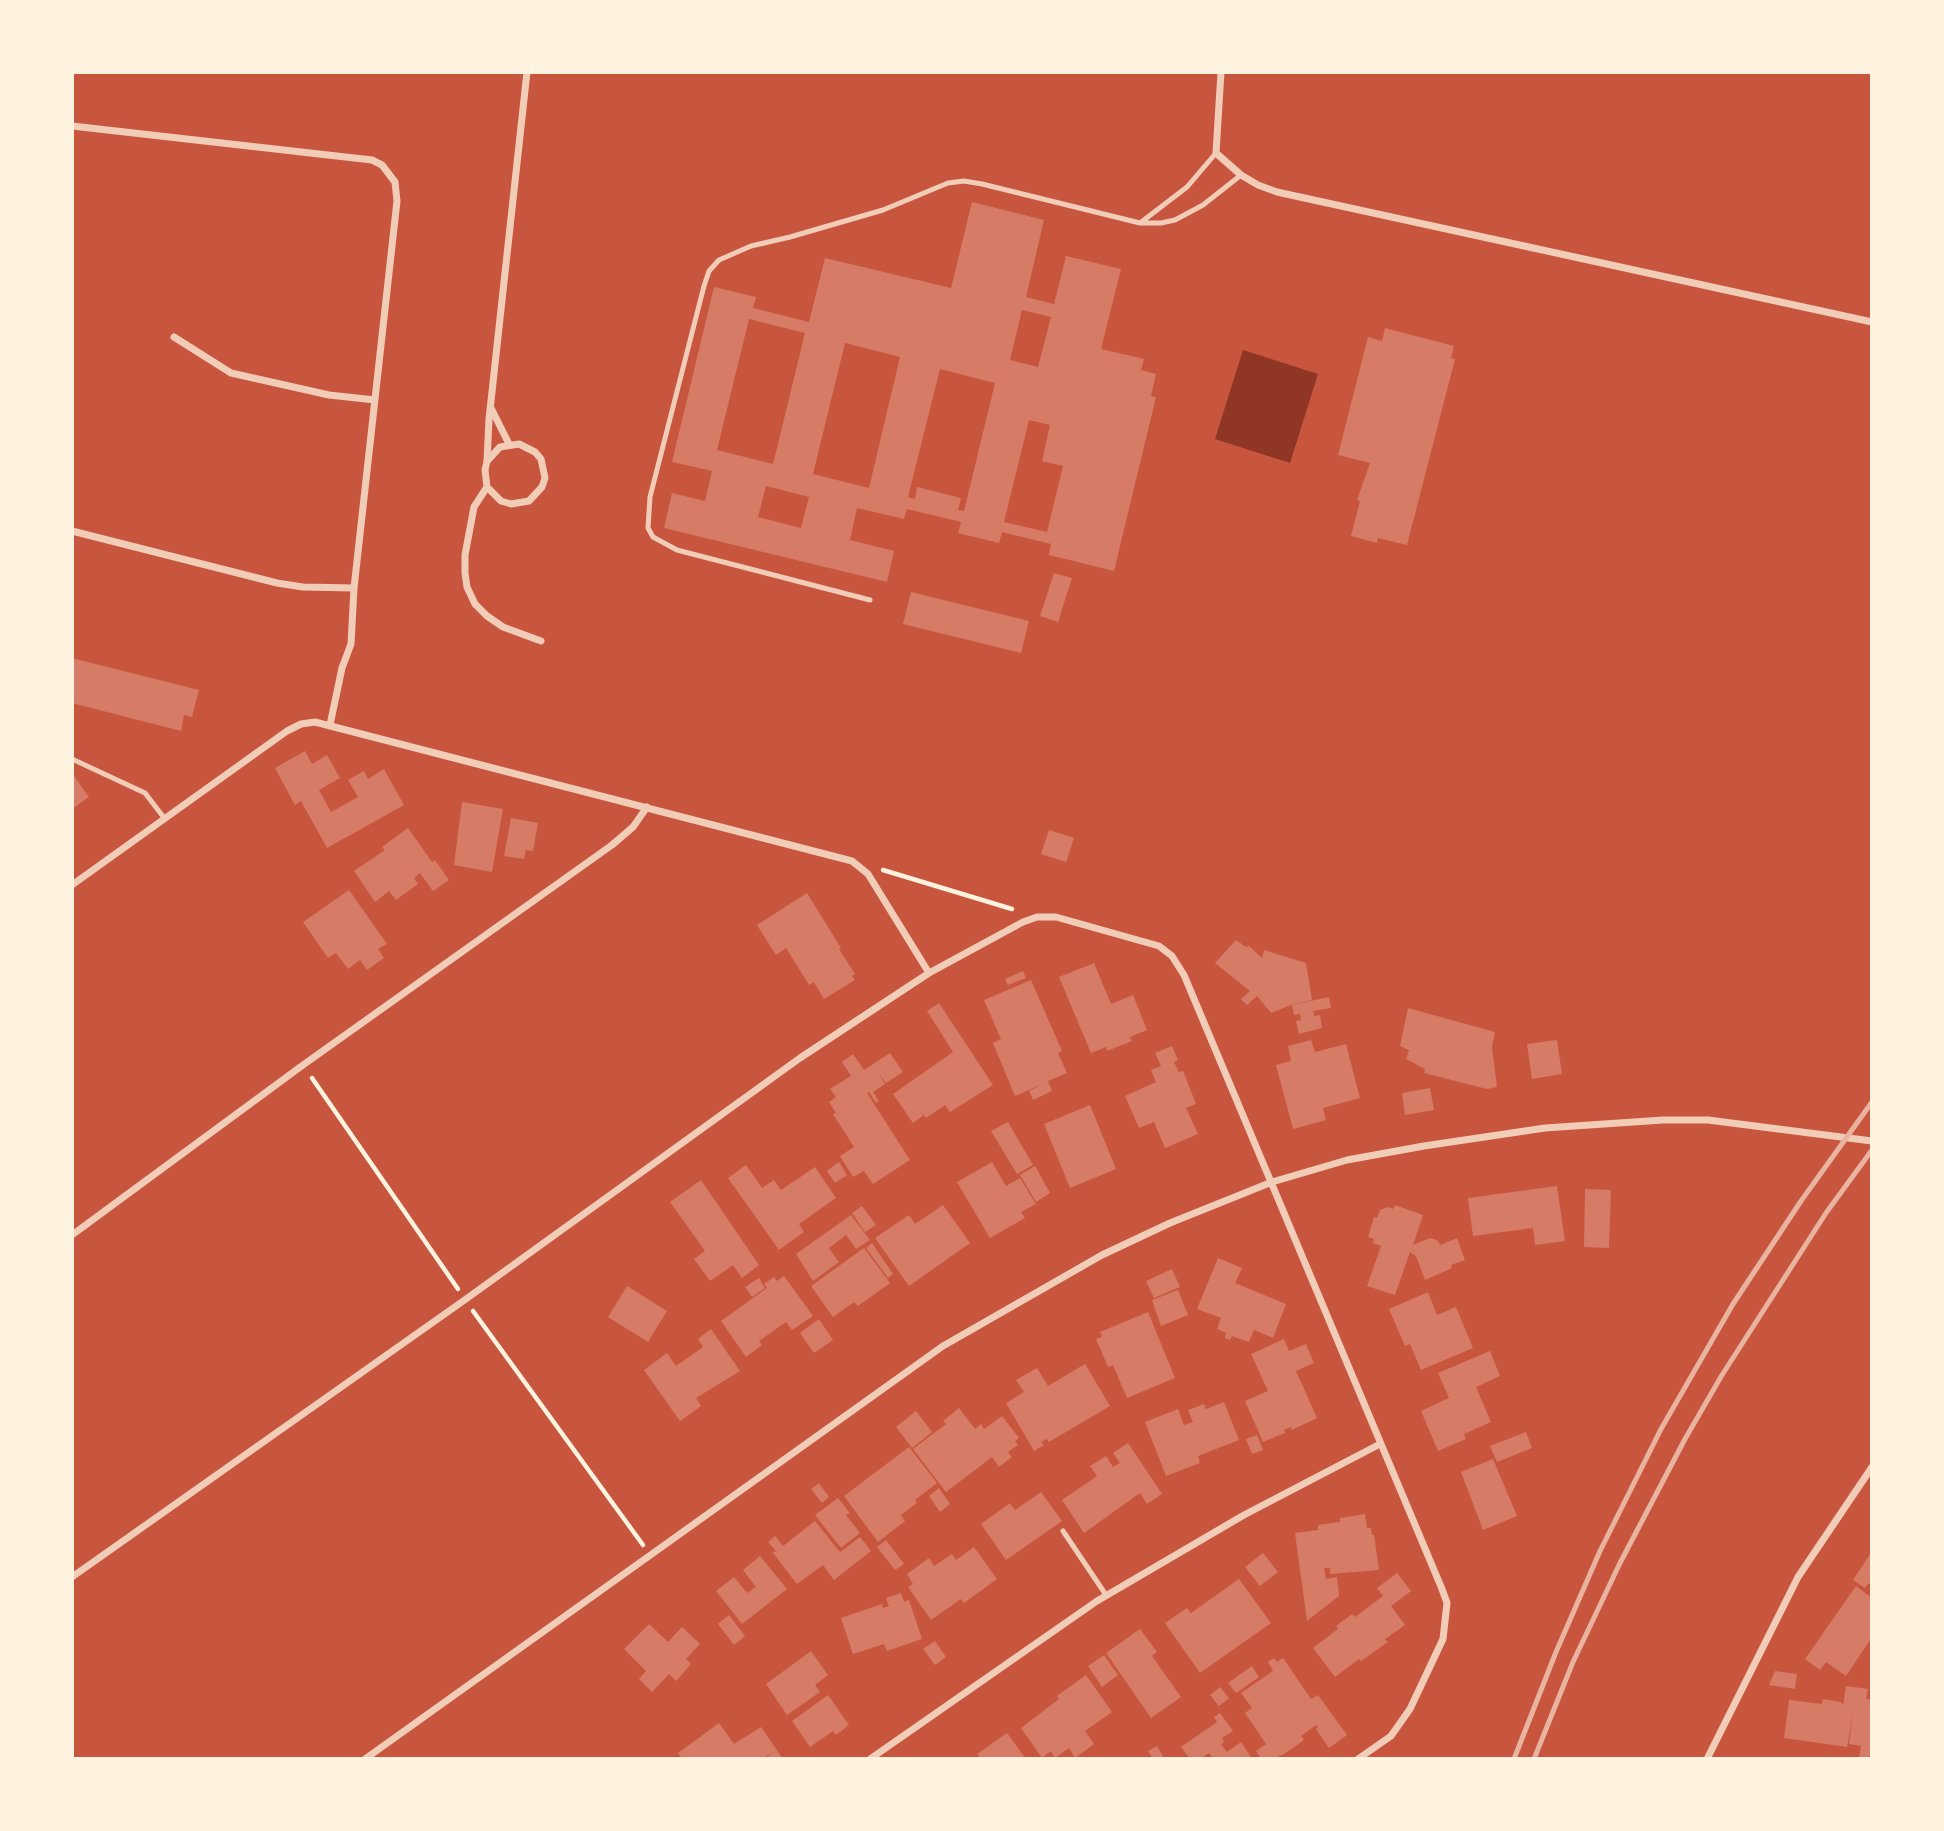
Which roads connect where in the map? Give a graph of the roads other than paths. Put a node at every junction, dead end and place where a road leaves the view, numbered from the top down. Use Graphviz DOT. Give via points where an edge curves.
graph roads {
  1 [pos="527,72"];
  2 [pos="1221,72"];
  3 [pos="72,126"];
  4 [pos="1216,153"];
  5 [pos="1241,176"];
  6 [pos="1140,223"];
  7 [pos="1872,322"];
  8 [pos="174,337"];
  9 [pos="375,400"];
  10 [pos="491,407"];
  11 [pos="509,444"];
  12 [pos="487,461"];
  13 [pos="487,487"];
  14 [pos="72,531"];
  15 [pos="354,588"];
  16 [pos="870,600"];
  17 [pos="541,641"];
  18 [pos="330,724"];
  19 [pos="72,760"];
  20 [pos="648,807"];
  21 [pos="165,819"];
  22 [pos="72,884"];
  23 [pos="929,973"];
  24 [pos="1872,1141"];
  25 [pos="1272,1182"];
  26 [pos="72,1235"];
  27 [pos="1380,1444"];
  28 [pos="1872,1467"];
  29 [pos="1063,1531"];
  30 [pos="72,1577"];
  31 [pos="1106,1595"];
  32 [pos="365,1759"];
  33 [pos="870,1759"];
  34 [pos="1358,1759"];
  35 [pos="1707,1759"];
  1 -- 10 [label="street"];
  2 -- 4 [label="street"];
  3 -- 9 [label="street" via="361,158 382,166 395,182 397,201"];
  4 -- 5 [label="street"];
  4 -- 6 [label="lane" via="1187,187"];
  5 -- 6 [label="lane" via="1175,220"];
  5 -- 7 [label="street" via="1277,192"];
  6 -- 16 [label="lane" via="964,181 854,220 751,246 709,271 650,497 648,528 653,537 677,550"];
  8 -- 9 [label="street" via="231,373 329,395"];
  9 -- 15 [label="street"];
  10 -- 11 [label="street"];
  10 -- 12 [label="street"];
  11 -- 12 [label="street"];
  11 -- 13 [label="street" via="527,447 541,459 542,487 529,500 511,504"];
  12 -- 13 [label="street"];
  13 -- 17 [label="street" via="470,522 467,587 487,616"];
  14 -- 15 [label="street" via="277,583"];
  15 -- 18 [label="street" via="351,644"];
  18 -- 20 [label="street"];
  18 -- 21 [label="street" via="301,724 287,731"];
  19 -- 21 [label="lane" via="145,793"];
  20 -- 23 [label="street" via="852,861 868,874"];
  20 -- 26 [label="street" via="612,845"];
  21 -- 22 [label="street"];
  23 -- 25 [label="street" via="1037,917 1056,917 1159,946 1184,975"];
  23 -- 30 [label="street" via="800,1058"];
  24 -- 25 [label="street" via="1708,1120 1663,1119 1545,1128 1424,1146 1347,1160"];
  25 -- 27 [label="street"];
  25 -- 32 [label="street" via="1102,1255 943,1346"];
  27 -- 31 [label="street"];
  27 -- 34 [label="street" via="1447,1603 1443,1639 1410,1709 1391,1736"];
  28 -- 35 [label="street" via="1798,1577"];
  29 -- 31 [label="lane"];
  31 -- 33 [label="street"];
}
